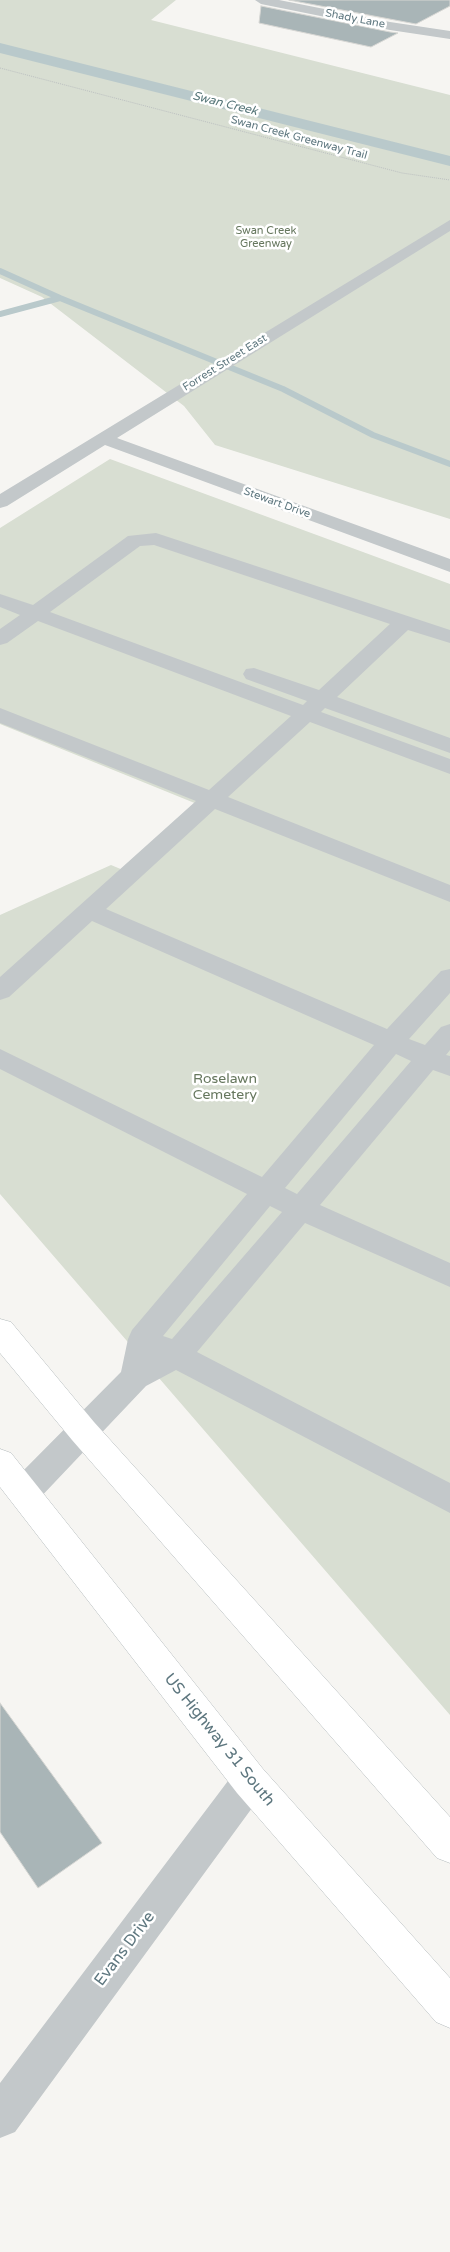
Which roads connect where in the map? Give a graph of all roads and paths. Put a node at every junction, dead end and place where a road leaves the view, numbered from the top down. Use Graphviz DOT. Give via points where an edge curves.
graph roads {
  1 [pos="261,0"];
  2 [pos="450,35"];
  3 [pos="0,68"];
  4 [pos="450,180"];
  5 [pos="450,226"];
  6 [pos="104,439"];
  7 [pos="0,502"];
  8 [pos="450,566"];
  9 [pos="0,582"];
  10 [pos="0,600"];
  11 [pos="54,600"];
  12 [pos="36,613"];
  13 [pos="404,622"];
  14 [pos="450,637"];
  15 [pos="0,639"];
  16 [pos="314,706"];
  17 [pos="0,715"];
  18 [pos="450,746"];
  19 [pos="450,767"];
  20 [pos="210,799"];
  21 [pos="450,894"];
  22 [pos="90,911"];
  23 [pos="450,977"];
  24 [pos="0,991"];
  25 [pos="450,1032"];
  26 [pos="391,1042"];
  27 [pos="0,1058"];
  28 [pos="440,1063"];
  29 [pos="266,1191"];
  30 [pos="299,1208"];
  31 [pos="450,1276"];
  32 [pos="0,1331"];
  33 [pos="143,1338"];
  34 [pos="176,1356"];
  35 [pos="135,1377"];
  36 [pos="83,1431"];
  37 [pos="0,1463"];
  38 [pos="24,1492"];
  39 [pos="450,1499"];
  40 [pos="250,1781"];
  41 [pos="450,1845"];
  42 [pos="450,2008"];
  43 [pos="0,2117"];
  1 -- 2 [label="street, Shady Lane"];
  3 -- 4 [label="path, Swan Creek Greenway Trail" via="402,173"];
  5 -- 6 [label="street, Forrest Street East"];
  6 -- 7 [label="street, Forrest Street East"];
  6 -- 8 [label="street, Stewart Drive"];
  9 -- 11 [label="street"];
  10 -- 12 [label="street"];
  11 -- 12 [label="street"];
  11 -- 13 [label="street" via="135,540 156,539"];
  11 -- 16 [label="street"];
  12 -- 15 [label="street"];
  12 -- 16 [label="street"];
  13 -- 14 [label="street"];
  13 -- 16 [label="street"];
  16 -- 18 [label="street"];
  16 -- 19 [label="street"];
  16 -- 20 [label="street"];
  17 -- 20 [label="street"];
  20 -- 21 [label="street"];
  20 -- 22 [label="street"];
  22 -- 24 [label="street"];
  22 -- 26 [label="street"];
  23 -- 26 [label="street"];
  25 -- 28 [label="street"];
  26 -- 28 [label="street"];
  26 -- 29 [label="street"];
  27 -- 29 [label="street"];
  28 -- 30 [label="street"];
  29 -- 30 [label="street"];
  29 -- 33 [label="street"];
  30 -- 31 [label="street"];
  30 -- 34 [label="street"];
  32 -- 36 [label="main road"];
  33 -- 34 [label="street"];
  33 -- 35 [label="street"];
  34 -- 35 [label="street"];
  34 -- 39 [label="street"];
  35 -- 36 [label="street"];
  36 -- 38 [label="street"];
  36 -- 41 [label="main road"];
  37 -- 38 [label="main road, US Highway 31 South"];
  38 -- 40 [label="main road, US Highway 31 South"];
  40 -- 42 [label="main road, US Highway 31 South"];
  40 -- 43 [label="street, Evans Drive"];
}
